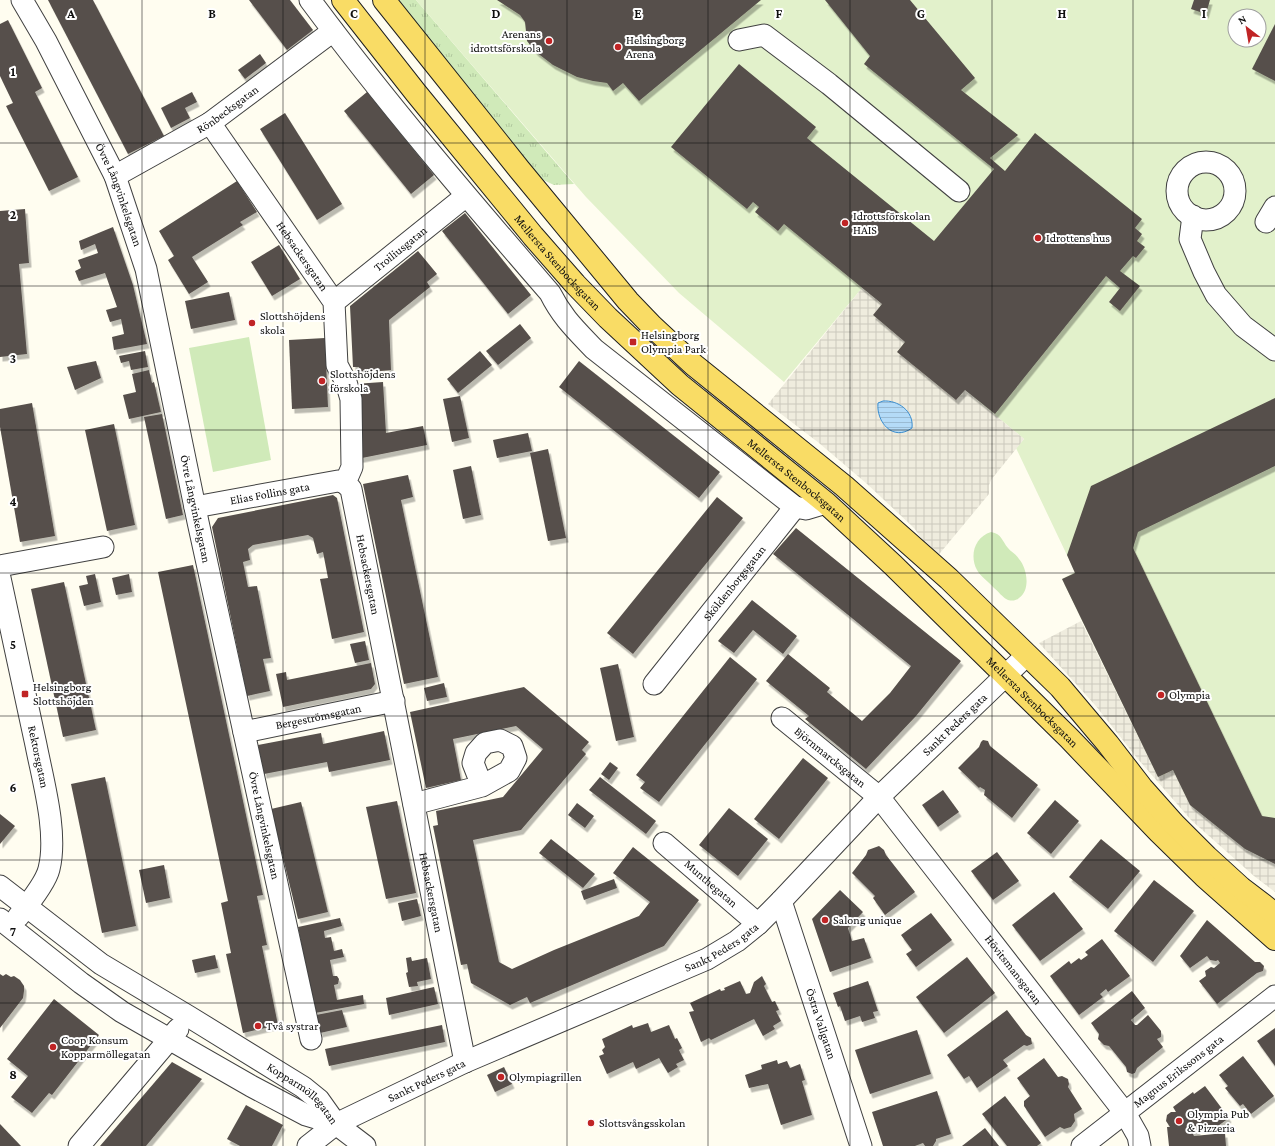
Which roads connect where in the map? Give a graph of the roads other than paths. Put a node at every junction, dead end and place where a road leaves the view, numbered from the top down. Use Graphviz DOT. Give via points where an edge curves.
graph roads {
  1 [pos="22,0"];
  2 [pos="310,0"];
  3 [pos="343,0"];
  4 [pos="384,0"];
  5 [pos="333,31"];
  6 [pos="739,40"];
  7 [pos="210,124"];
  8 [pos="115,176"];
  9 [pos="959,191"];
  10 [pos="466,196"];
  11 [pos="1193,216"];
  12 [pos="334,302"];
  13 [pos="1275,350"];
  14 [pos="345,483"];
  15 [pos="826,503"];
  16 [pos="195,507"];
  17 [pos="795,507"];
  18 [pos="103,547"];
  19 [pos="0,566"];
  20 [pos="0,578"];
  21 [pos="1027,655"];
  22 [pos="1005,675"];
  23 [pos="654,684"];
  24 [pos="394,701"];
  25 [pos="782,718"];
  26 [pos="244,732"];
  27 [pos="482,786"];
  28 [pos="879,797"];
  29 [pos="414,804"];
  30 [pos="664,843"];
  31 [pos="0,886"];
  32 [pos="782,901"];
  33 [pos="26,907"];
  34 [pos="1275,914"];
  35 [pos="5,923"];
  36 [pos="758,924"];
  37 [pos="1275,939"];
  38 [pos="1275,996"];
  39 [pos="188,1016"];
  40 [pos="169,1039"];
  41 [pos="311,1039"];
  42 [pos="465,1062"];
  43 [pos="1125,1113"];
  44 [pos="336,1124"];
  45 [pos="79,1146"];
  46 [pos="308,1146"];
  47 [pos="365,1146"];
  48 [pos="861,1146"];
  49 [pos="1082,1146"];
  50 [pos="1140,1146"];
  1 -- 8 [label="street, Övre Långvinkelsgatan" via="46,41"];
  2 -- 5 [label="street, Mellersta Stenbocksgatan"];
  3 -- 15 [label="main road, Mellersta Stenbocksgatan" via="416,93 586,296 680,385"];
  4 -- 21 [label="main road, Mellersta Stenbocksgatan" via="524,175 628,301 652,326 694,365 880,517 949,579"];
  5 -- 7 [label="street, Rönbecksgatan"];
  5 -- 10 [label="street, Mellersta Stenbocksgatan"];
  6 -- 9 [label="street" via="764,35 829,84"];
  7 -- 8 [label="street, Rönbecksgatan"];
  7 -- 12 [label="street, Hebsackersgatan"];
  8 -- 16 [label="street, Övre Långvinkelsgatan" via="150,285"];
  10 -- 12 [label="street, Troiliusgatan"];
  10 -- 17 [label="street, Mellersta Stenbocksgatan" via="550,293 566,319 594,348"];
  11 -- 13 [label="street" via="1190,239 1216,296 1243,326"];
  12 -- 14 [label="street, Hebsackersgatan" via="337,365 351,399 352,467"];
  14 -- 16 [label="street, Elias Follins gata" via="340,481"];
  14 -- 24 [label="street, Hebsackersgatan" via="351,489"];
  15 -- 17 [label="street" via="806,509"];
  15 -- 22 [label="main road, Mellersta Stenbocksgatan"];
  16 -- 26 [label="street, Övre Långvinkelsgatan"];
  17 -- 23 [label="street, Sköldenborgsgatan"];
  18 -- 19 [label="street"];
  20 -- 33 [label="street, Rektorsgatan" via="50,820 52,851 49,870"];
  21 -- 22 [label="street, Sankt Peders gata"];
  21 -- 34 [label="main road, Mellersta Stenbocksgatan" via="1084,715 1174,824 1241,888"];
  22 -- 28 [label="street, Sankt Peders gata"];
  22 -- 37 [label="main road, Mellersta Stenbocksgatan" via="1193,866"];
  24 -- 26 [label="street, Bergeströmsgatan"];
  24 -- 29 [label="street, Hebsackersgatan"];
  25 -- 28 [label="street, Björnmarcksgatan"];
  26 -- 41 [label="street, Övre Långvinkelsgatan"];
  27 -- 29 [label="street"];
  28 -- 32 [label="street, Sankt Peders gata"];
  28 -- 43 [label="street, Hövitsmansgatan"];
  29 -- 42 [label="street, Hebsackersgatan"];
  30 -- 36 [label="street, Munthegatan"];
  31 -- 33 [label="street, Kopparmöllegatan"];
  32 -- 36 [label="street, Sankt Peders gata"];
  32 -- 48 [label="street, Östra Vallgatan"];
  33 -- 35 [label="street, Rektorsgatan"];
  33 -- 39 [label="street, Kopparmöllegatan" via="102,964"];
  35 -- 40 [label="street, Kopparmöllegatan" via="80,983 122,1012"];
  36 -- 42 [label="street, Sankt Peders gata" via="737,941 707,959"];
  38 -- 43 [label="street, Magnus Erikssons gata"];
  39 -- 40 [label="street"];
  39 -- 44 [label="street, Kopparmöllegatan" via="303,1088 318,1100"];
  40 -- 44 [label="street, Kopparmöllegatan" via="306,1115"];
  40 -- 45 [label="street"];
  42 -- 44 [label="street, Sankt Peders gata"];
  43 -- 49 [label="street, Magnus Erikssons gata"];
  43 -- 50 [label="street, Hövitsmansgatan" via="1138,1136"];
  44 -- 46 [label="street, Sankt Peders gata"];
  44 -- 47 [label="street"];
}
